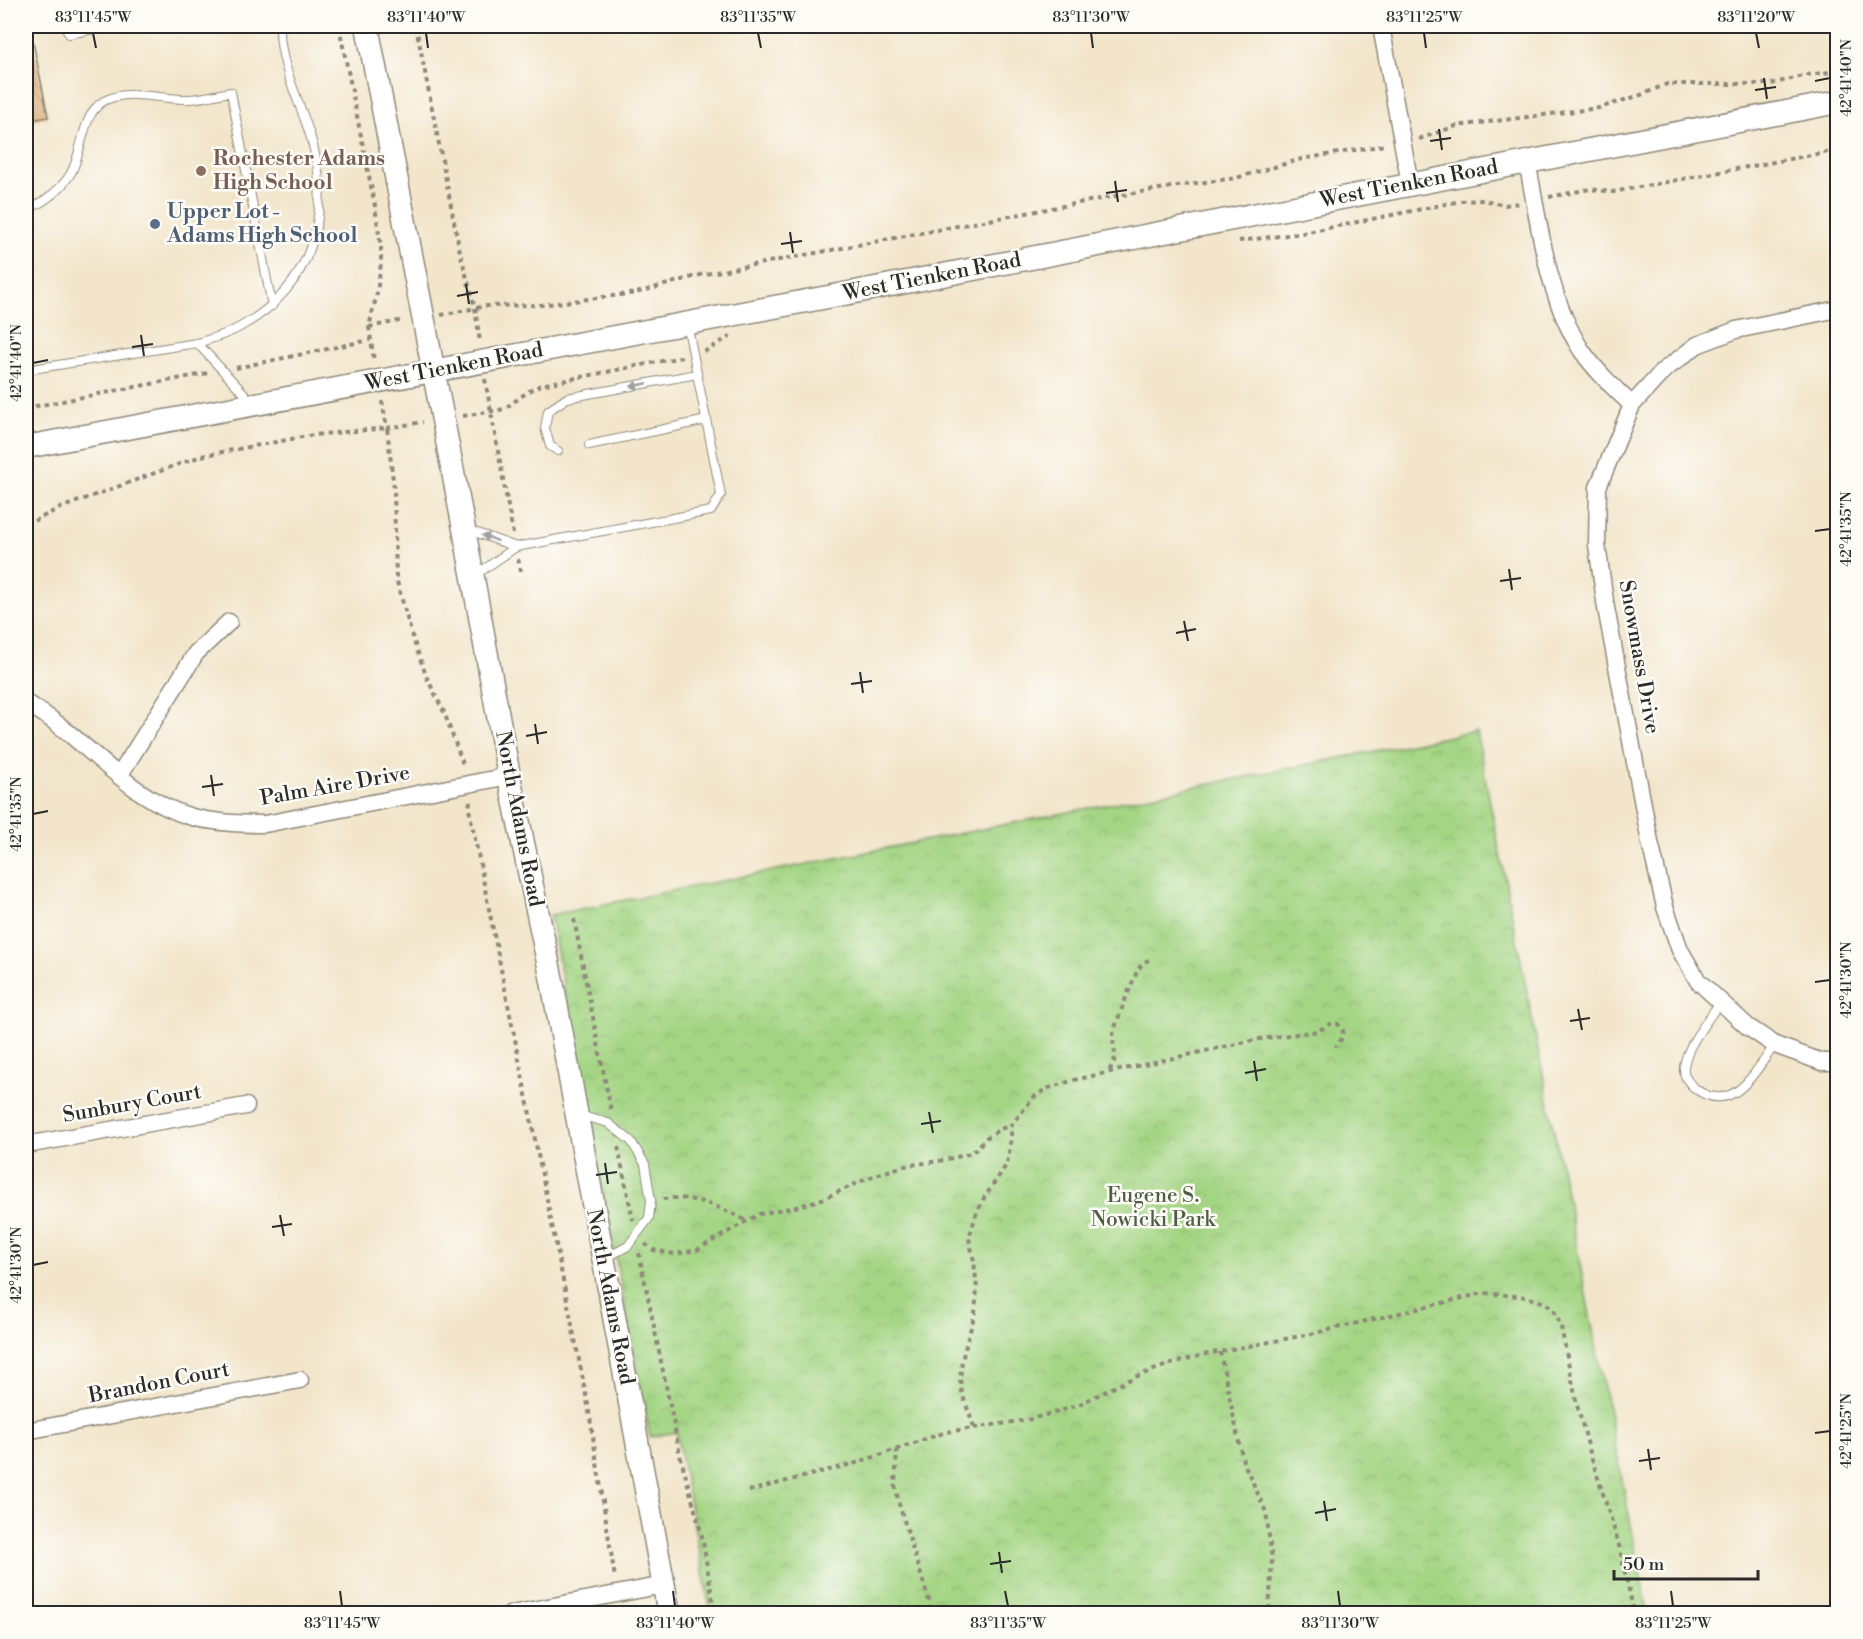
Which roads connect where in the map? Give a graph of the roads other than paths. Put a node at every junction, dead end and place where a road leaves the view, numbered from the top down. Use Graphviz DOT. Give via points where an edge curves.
graph roads {
  1 [pos="65,26"];
  2 [pos="110,26"];
  3 [pos="280,26"];
  4 [pos="367,26"];
  5 [pos="1381,26"];
  6 [pos="1838,102"];
  7 [pos="1527,161"];
  8 [pos="1410,184"];
  9 [pos="26,210"];
  10 [pos="272,306"];
  11 [pos="1838,309"];
  12 [pos="687,323"];
  13 [pos="197,343"];
  14 [pos="26,370"];
  15 [pos="432,370"];
  16 [pos="697,374"];
  17 [pos="255,405"];
  18 [pos="1632,405"];
  19 [pos="707,420"];
  20 [pos="589,445"];
  21 [pos="26,447"];
  22 [pos="558,451"];
  23 [pos="464,529"];
  24 [pos="516,548"];
  25 [pos="473,577"];
  26 [pos="228,622"];
  27 [pos="26,703"];
  28 [pos="119,776"];
  29 [pos="509,776"];
  30 [pos="1720,1002"];
  31 [pos="1775,1046"];
  32 [pos="1838,1062"];
  33 [pos="246,1106"];
  34 [pos="576,1114"];
  35 [pos="26,1145"];
  36 [pos="603,1260"];
  37 [pos="300,1380"];
  38 [pos="26,1431"];
  39 [pos="664,1585"];
  40 [pos="512,1614"];
  41 [pos="669,1614"];
  1 -- 2 [label="lane" via="69,33"];
  3 -- 10 [label="lane" via="285,64 317,161 321,204 305,264"];
  4 -- 15 [label="street, North Adams Road"];
  5 -- 8 [label="street"];
  6 -- 7 [label="street, West Tienken Road"];
  7 -- 8 [label="street, West Tienken Road"];
  7 -- 18 [label="street" via="1563,314 1581,350"];
  8 -- 12 [label="street, West Tienken Road"];
  9 -- 10 [label="lane" via="52,196 64,184 92,113 109,98 191,99 231,92"];
  10 -- 13 [label="lane" via="238,328"];
  11 -- 18 [label="street, Snowmass Drive" via="1736,330 1697,345 1663,371"];
  12 -- 15 [label="street, West Tienken Road"];
  12 -- 16 [label="lane"];
  13 -- 14 [label="lane"];
  13 -- 17 [label="lane"];
  15 -- 17 [label="street, West Tienken Road"];
  15 -- 23 [label="street, North Adams Road"];
  16 -- 19 [label="lane"];
  16 -- 22 [label="lane, one-way" via="567,398 548,411 545,428 550,446"];
  17 -- 21 [label="street, West Tienken Road"];
  18 -- 30 [label="street, Snowmass Drive" via="1598,488 1600,566 1665,907 1680,951 1698,981"];
  19 -- 20 [label="lane"];
  19 -- 24 [label="lane" via="721,495 711,511"];
  24 -- 23 [label="lane, one-way"];
  23 -- 25 [label="street, North Adams Road"];
  24 -- 25 [label="lane"];
  25 -- 29 [label="street, North Adams Road"];
  26 -- 28 [label="street" via="196,653"];
  27 -- 28 [label="street, Palm Aire Drive" via="58,722"];
  28 -- 29 [label="street, Palm Aire Drive" via="161,805 191,816 226,823 265,824"];
  29 -- 34 [label="street, North Adams Road"];
  30 -- 31 [label="street, Snowmass Drive"];
  30 -- 31 [label="lane" via="1687,1053 1683,1068 1693,1087 1712,1097 1736,1093"];
  31 -- 32 [label="street, Snowmass Drive" via="1822,1062"];
  33 -- 35 [label="street, Sunbury Court"];
  34 -- 36 [label="street, North Adams Road"];
  34 -- 36 [label="lane" via="608,1123 631,1141 645,1164 651,1202 649,1218 628,1246"];
  36 -- 39 [label="street, North Adams Road"];
  37 -- 38 [label="street, Brandon Court"];
  39 -- 40 [label="street"];
  39 -- 41 [label="street, North Adams Road"];
}
